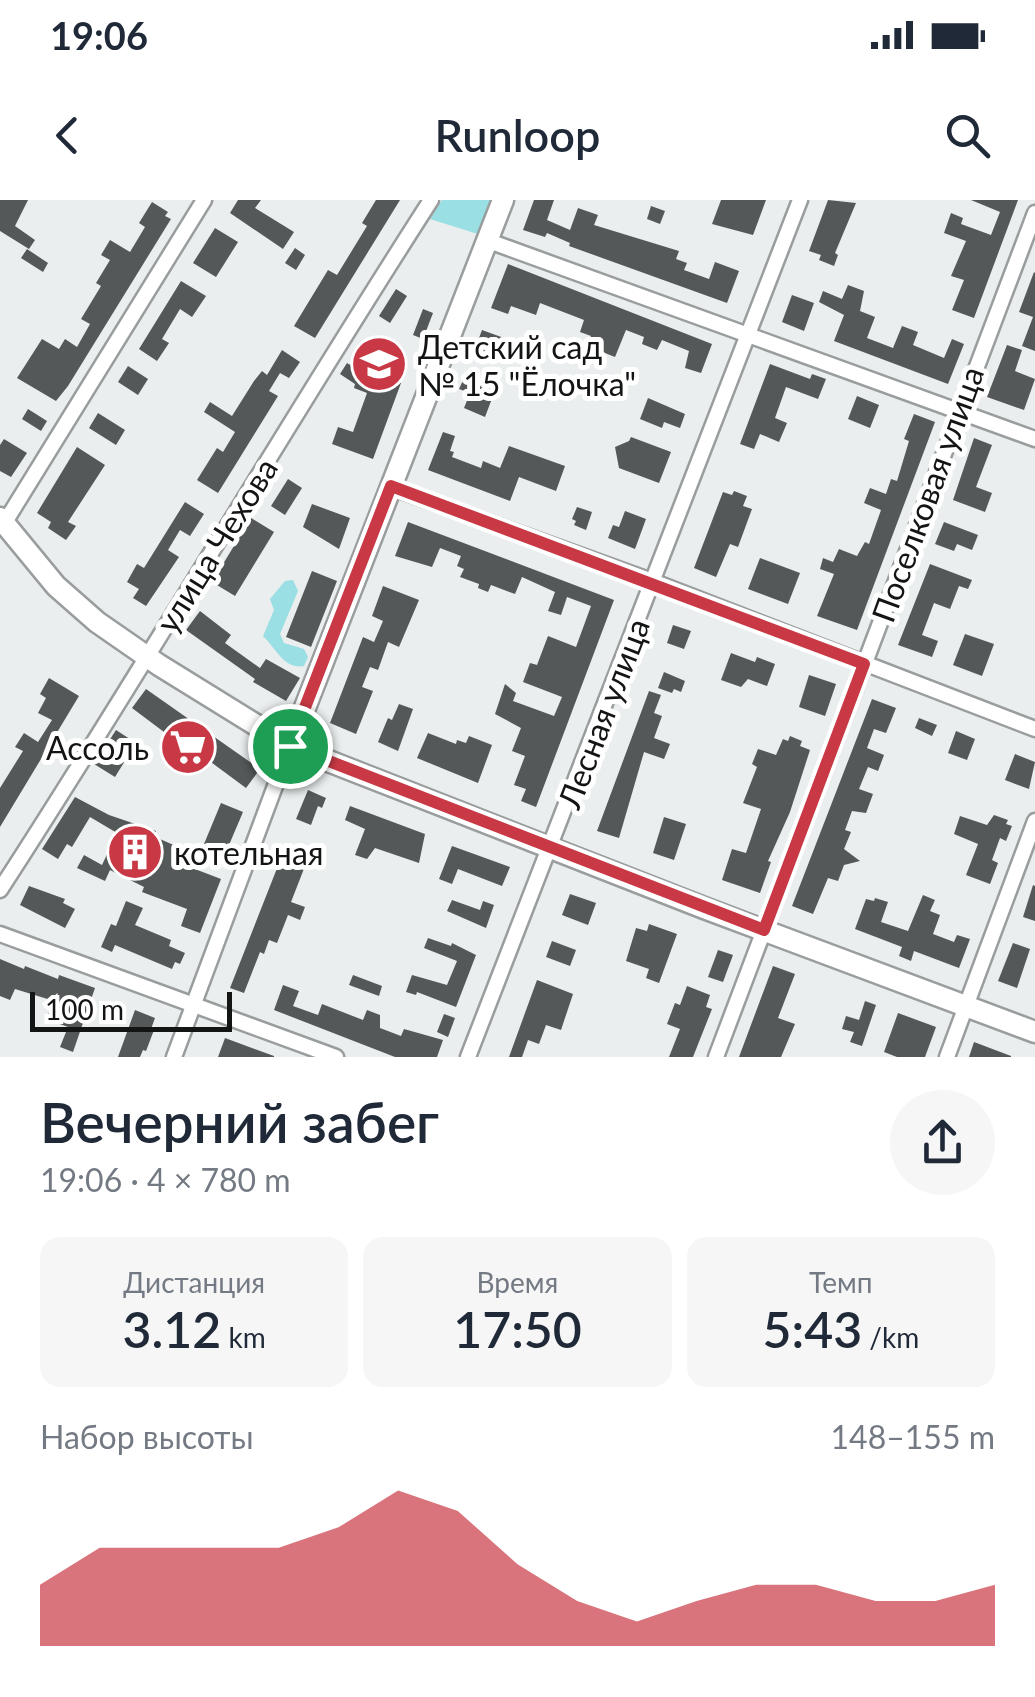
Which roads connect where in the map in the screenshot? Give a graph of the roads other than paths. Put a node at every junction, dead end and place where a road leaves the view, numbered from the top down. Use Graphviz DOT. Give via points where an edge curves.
graph roads {
  1 [pos="204,200"];
  2 [pos="431,200"];
  3 [pos="503,200"];
  4 [pos="800,200"];
  5 [pos="1035,213"];
  6 [pos="486,240"];
  7 [pos="749,334"];
  8 [pos="958,410"];
  9 [pos="1035,439"];
  10 [pos="391,486"];
  11 [pos="1,524"];
  12 [pos="654,582"];
  13 [pos="147,657"];
  14 [pos="864,664"];
  15 [pos="1035,729"];
  16 [pos="290,746"];
  17 [pos="1035,821"];
  18 [pos="551,849"];
  19 [pos="0,890"];
  20 [pos="764,930"];
  21 [pos="0,934"];
  22 [pos="194,1004"];
  23 [pos="967,1006"];
  24 [pos="1035,1032"];
  25 [pos="174,1057"];
  26 [pos="336,1057"];
  27 [pos="468,1057"];
  28 [pos="716,1057"];
  29 [pos="947,1057"];
  1 -- 11 [label="street"];
  2 -- 13 [label="street, улица Чехова"];
  3 -- 6 [label="main road"];
  4 -- 7 [label="street, Лесная улица"];
  5 -- 8 [label="street, Поселковая улица"];
  6 -- 7 [label="street"];
  6 -- 10 [label="main road"];
  7 -- 8 [label="street"];
  7 -- 12 [label="street, Лесная улица"];
  8 -- 9 [label="street"];
  8 -- 14 [label="street, Поселковая улица"];
  10 -- 12 [label="street"];
  10 -- 16 [label="main road"];
  11 -- 13 [label="main road" via="56,586"];
  12 -- 14 [label="street"];
  12 -- 18 [label="street, Лесная улица"];
  13 -- 16 [label="main road"];
  13 -- 19 [label="street, улица Чехова"];
  14 -- 15 [label="street"];
  14 -- 20 [label="street, Поселковая улица"];
  16 -- 18 [label="main road"];
  16 -- 22 [label="street"];
  17 -- 23 [label="street"];
  18 -- 20 [label="main road"];
  18 -- 27 [label="street, Лесная улица"];
  20 -- 23 [label="main road"];
  20 -- 28 [label="street, Поселковая улица"];
  21 -- 22 [label="street"];
  22 -- 25 [label="street"];
  22 -- 26 [label="street"];
  23 -- 24 [label="main road"];
  23 -- 29 [label="street"];
}
